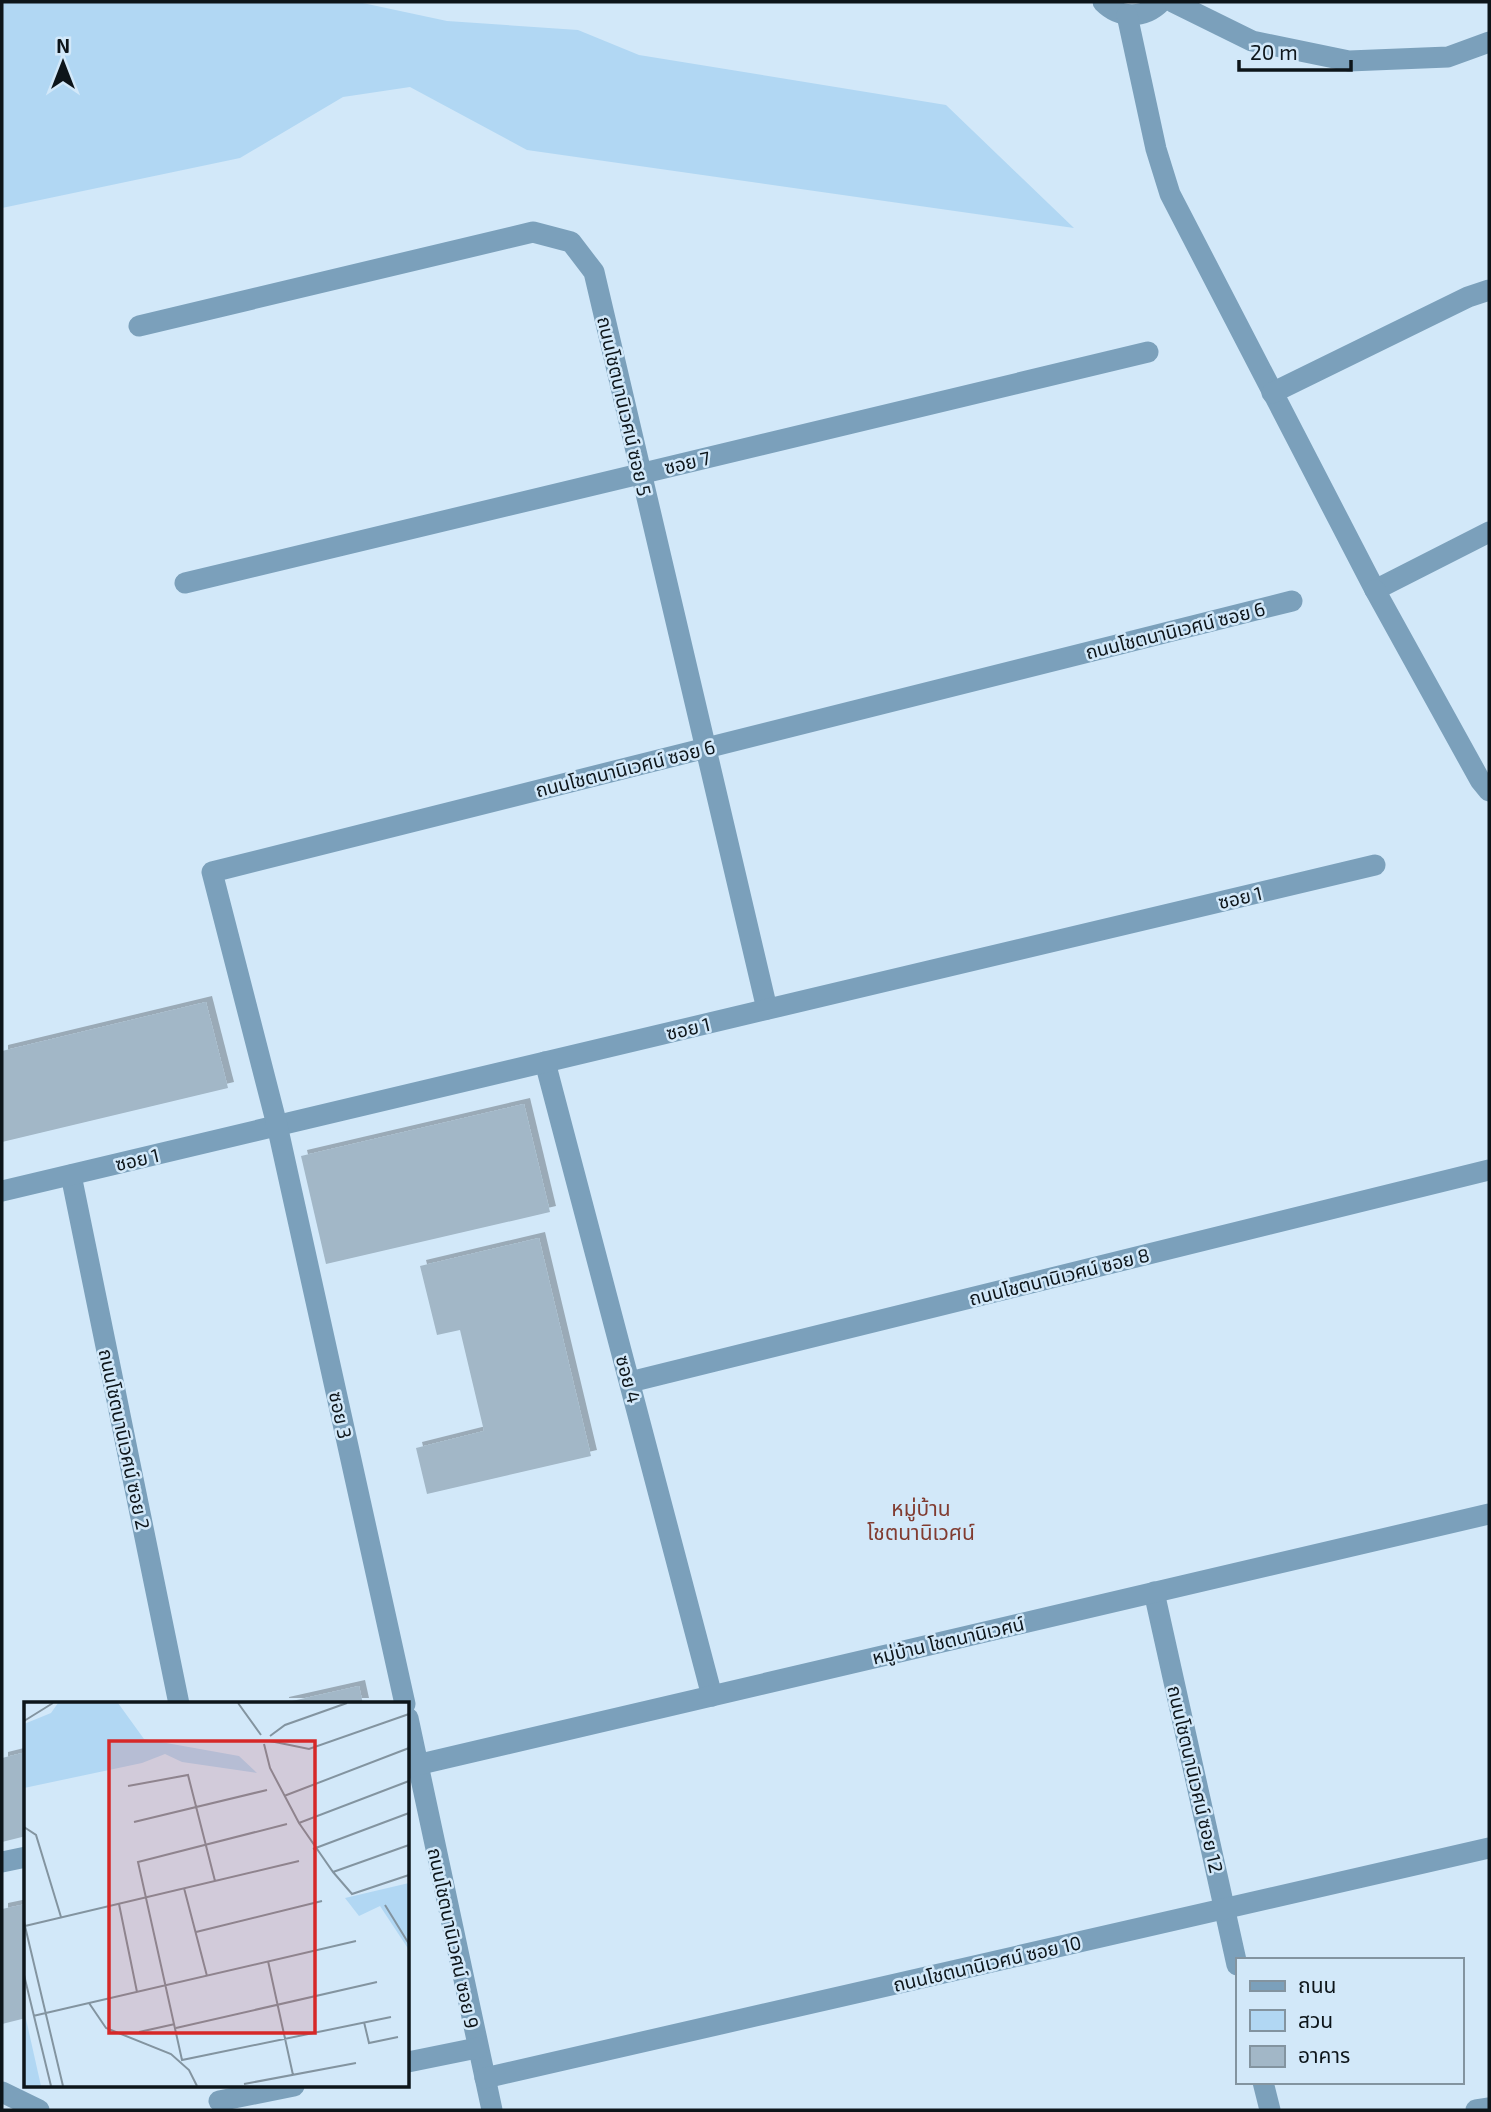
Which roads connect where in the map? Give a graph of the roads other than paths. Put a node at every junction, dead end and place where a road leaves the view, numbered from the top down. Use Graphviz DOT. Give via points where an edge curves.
graph roads {
  1 [pos="1103,2"];
  2 [pos="1161,2"];
  3 [pos="1172,2"];
  4 [pos="1127,15"];
  5 [pos="1489,42"];
  6 [pos="1489,290"];
  7 [pos="139,326"];
  8 [pos="1148,352"];
  9 [pos="1272,393"];
  10 [pos="641,473"];
  11 [pos="1489,532"];
  12 [pos="185,583"];
  13 [pos="1375,590"];
  14 [pos="1292,601"];
  15 [pos="706,748"];
  16 [pos="1486,782"];
  17 [pos="1375,865"];
  18 [pos="767,1009"];
  19 [pos="545,1062"];
  20 [pos="277,1125"];
  21 [pos="1489,1170"];
  22 [pos="71,1175"];
  23 [pos="2,1191"];
  24 [pos="630,1382"];
  25 [pos="1489,1514"];
  26 [pos="1154,1592"];
  27 [pos="712,1696"];
  28 [pos="179,1702"];
  29 [pos="405,1702"];
  30 [pos="410,1737"];
  31 [pos="413,1766"];
  32 [pos="1489,1848"];
  33 [pos="24,1857"];
  34 [pos="2,1862"];
  35 [pos="1225,1909"];
  36 [pos="1236,1960"];
  37 [pos="477,2048"];
  38 [pos="410,2062"];
  39 [pos="485,2078"];
  40 [pos="1264,2084"];
  41 [pos="284,2088"];
  42 [pos="2,2092"];
  43 [pos="219,2101"];
  44 [pos="1489,2108"];
  45 [pos="39,2110"];
  46 [pos="492,2110"];
  47 [pos="1270,2110"];
  48 [pos="1476,2110"];
  1 -- 4 [label="street"];
  2 -- 4 [label="street" via="1141,15"];
  3 -- 5 [label="street" via="1252,41 1349,61 1448,57"];
  4 -- 9 [label="street" via="1170,194"];
  6 -- 9 [label="street"];
  7 -- 10 [label="street, ถนนโชตนานิเวศน์ ซอย 5" via="533,232 571,242 594,272"];
  8 -- 10 [label="street, ซอย 7"];
  9 -- 13 [label="street"];
  10 -- 12 [label="street, ซอย 7"];
  10 -- 15 [label="street, ถนนโชตนานิเวศน์ ซอย 5"];
  11 -- 13 [label="street"];
  13 -- 16 [label="street"];
  14 -- 15 [label="street, ถนนโชตนานิเวศน์ ซอย 6"];
  15 -- 18 [label="street, ถนนโชตนานิเวศน์ ซอย 5"];
  15 -- 20 [label="street, ถนนโชตนานิเวศน์ ซอย 6" via="212,872"];
  17 -- 18 [label="street, ซอย 1"];
  18 -- 19 [label="street, ซอย 1"];
  19 -- 20 [label="street, ซอย 1"];
  19 -- 24 [label="street, ซอย 4"];
  20 -- 22 [label="street, ซอย 1"];
  20 -- 29 [label="street, ซอย 3"];
  21 -- 24 [label="street, ถนนโชตนานิเวศน์ ซอย 8"];
  22 -- 23 [label="street, ซอย 1"];
  22 -- 28 [label="street, ถนนโชตนานิเวศน์ ซอย 2"];
  24 -- 27 [label="street, ซอย 4"];
  25 -- 26 [label="street, หมู่บ้าน โชตนานิเวศน์"];
  26 -- 27 [label="street, หมู่บ้าน โชตนานิเวศน์"];
  26 -- 35 [label="street, ถนนโชตนานิเวศน์ ซอย 12"];
  27 -- 31 [label="street, หมู่บ้าน โชตนานิเวศน์"];
  30 -- 31 [label="street"];
  31 -- 37 [label="street, ถนนโชตนานิเวศน์ ซอย 9"];
  32 -- 35 [label="street, ถนนโชตนานิเวศน์ ซอย 10"];
  33 -- 34 [label="street"];
  35 -- 36 [label="street, ถนนโชตนานิเวศน์ ซอย 12"];
  35 -- 39 [label="street, ถนนโชตนานิเวศน์ ซอย 10"];
  37 -- 38 [label="street"];
  37 -- 39 [label="street, ถนนโชตนานิเวศน์ ซอย 9"];
  39 -- 46 [label="street, ถนนโชตนานิเวศน์ ซอย 9"];
  40 -- 47 [label="street"];
  41 -- 43 [label="street"];
  42 -- 45 [label="street"];
  44 -- 48 [label="street"];
}
